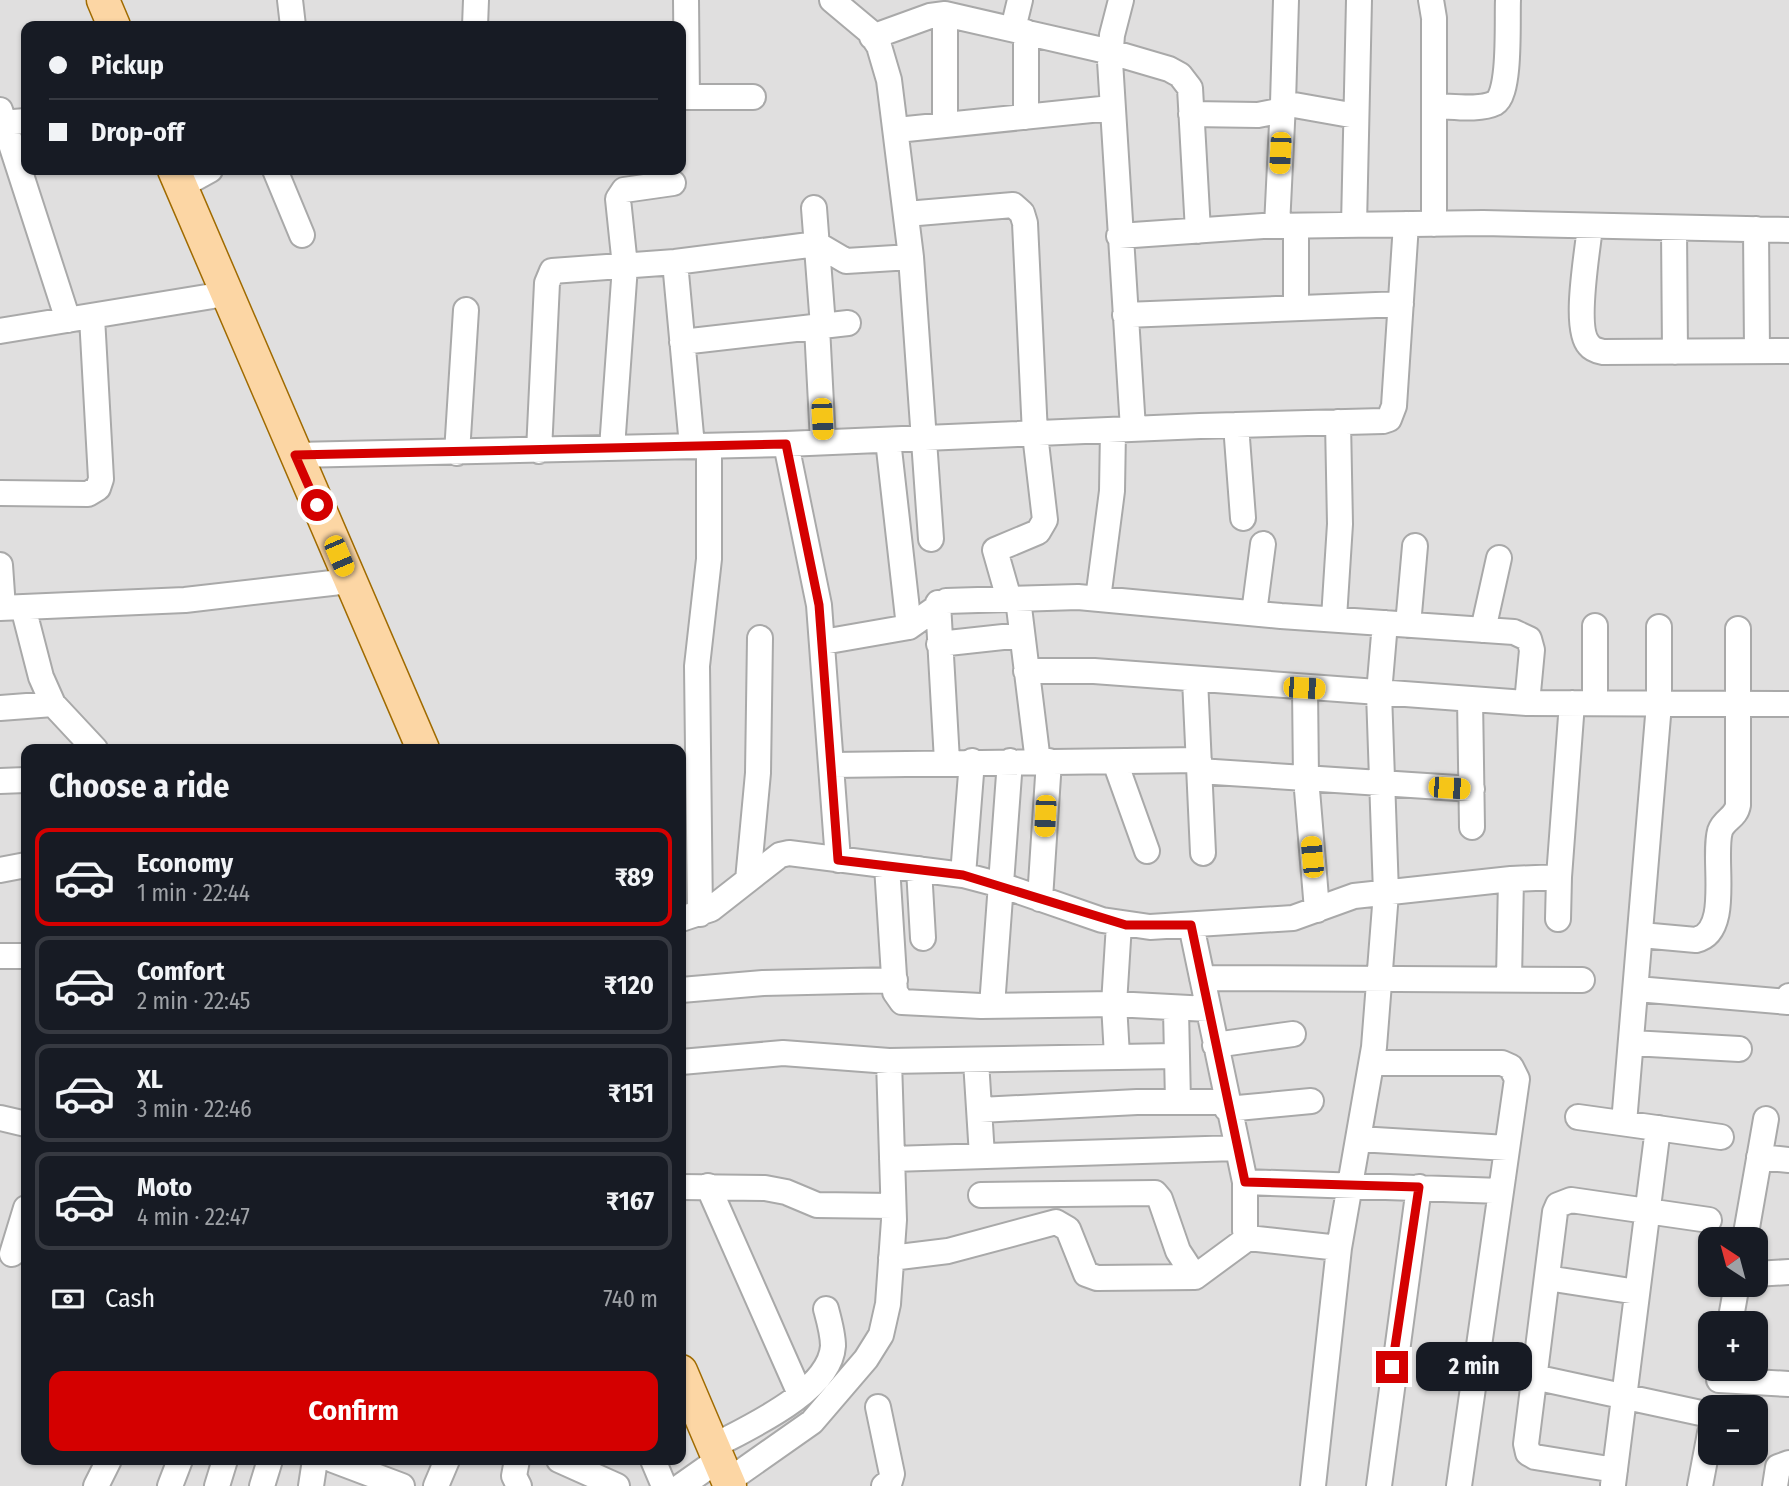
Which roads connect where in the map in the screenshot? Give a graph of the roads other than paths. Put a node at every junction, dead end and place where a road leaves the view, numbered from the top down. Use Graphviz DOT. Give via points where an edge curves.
graph roads {
  1 [pos="103,0"];
  2 [pos="290,0"];
  3 [pos="476,0"];
  4 [pos="686,0"];
  5 [pos="832,0"];
  6 [pos="1020,0"];
  7 [pos="1121,0"];
  8 [pos="1286,0"];
  9 [pos="1359,0"];
  10 [pos="1431,0"];
  11 [pos="1508,0"];
  12 [pos="945,14"];
  13 [pos="112,21"];
  14 [pos="292,21"];
  15 [pos="475,21"];
  16 [pos="686,21"];
  17 [pos="1020,31"];
  18 [pos="872,37"];
  19 [pos="1111,52"];
  20 [pos="686,97"];
  21 [pos="753,97"];
  22 [pos="1283,103"];
  23 [pos="1434,106"];
  24 [pos="1111,108"];
  25 [pos="1191,114"];
  26 [pos="1356,116"];
  27 [pos="1026,117"];
  28 [pos="7,119"];
  29 [pos="946,125"];
  30 [pos="897,130"];
  31 [pos="21,157"];
  32 [pos="28,175"];
  33 [pos="277,175"];
  34 [pos="178,178"];
  35 [pos="673,183"];
  36 [pos="814,208"];
  37 [pos="906,214"];
  38 [pos="1406,224"];
  39 [pos="1434,224"];
  40 [pos="1354,225"];
  41 [pos="1286,226"];
  42 [pos="1590,226"];
  43 [pos="1674,228"];
  44 [pos="1756,229"];
  45 [pos="1789,230"];
  46 [pos="1198,231"];
  47 [pos="302,235"];
  48 [pos="1119,236"];
  49 [pos="817,244"];
  50 [pos="911,257"];
  51 [pos="675,262"];
  52 [pos="625,266"];
  53 [pos="225,294"];
  54 [pos="1401,304"];
  55 [pos="1296,308"];
  56 [pos="466,310"];
  57 [pos="1125,315"];
  58 [pos="80,318"];
  59 [pos="848,323"];
  60 [pos="820,326"];
  61 [pos="0,331"];
  62 [pos="682,342"];
  63 [pos="1756,351"];
  64 [pos="1789,351"];
  65 [pos="1675,352"];
  66 [pos="1338,422"];
  67 [pos="1236,425"];
  68 [pos="1123,430"];
  69 [pos="1035,434"];
  70 [pos="923,439"];
  71 [pos="888,440"];
  72 [pos="823,442"];
  73 [pos="786,444"];
  74 [pos="701,446"];
  75 [pos="612,449"];
  76 [pos="539,451"];
  77 [pos="457,453"];
  78 [pos="295,455"];
  79 [pos="0,493"];
  80 [pos="1243,518"];
  81 [pos="931,539"];
  82 [pos="1263,544"];
  83 [pos="1415,546"];
  84 [pos="1499,558"];
  85 [pos="0,565"];
  86 [pos="349,581"];
  87 [pos="1013,599"];
  88 [pos="1098,599"];
  89 [pos="938,603"];
  90 [pos="9,608"];
  91 [pos="1254,614"];
  92 [pos="1334,618"];
  93 [pos="1396,624"];
  94 [pos="1595,626"];
  95 [pos="908,627"];
  96 [pos="1658,627"];
  97 [pos="1738,629"];
  98 [pos="1483,630"];
  99 [pos="1021,635"];
  100 [pos="760,638"];
  101 [pos="823,642"];
  102 [pos="940,644"];
  103 [pos="1026,671"];
  104 [pos="1195,679"];
  105 [pos="1304,688"];
  106 [pos="1379,693"];
  107 [pos="1470,699"];
  108 [pos="1527,703"];
  109 [pos="1584,703"];
  110 [pos="53,704"];
  111 [pos="1659,704"];
  112 [pos="1738,704"];
  113 [pos="1789,705"];
  114 [pos="0,709"];
  115 [pos="90,744"];
  116 [pos="421,744"];
  117 [pos="947,761"];
  118 [pos="972,761"];
  119 [pos="1010,761"];
  120 [pos="1043,761"];
  121 [pos="1115,762"];
  122 [pos="832,765"];
  123 [pos="1199,766"];
  124 [pos="1306,778"];
  125 [pos="21,780"];
  126 [pos="0,781"];
  127 [pos="1382,783"];
  128 [pos="1472,789"];
  129 [pos="1472,827"];
  130 [pos="1147,851"];
  131 [pos="1203,853"];
  132 [pos="838,860"];
  133 [pos="21,866"];
  134 [pos="887,866"];
  135 [pos="919,869"];
  136 [pos="0,870"];
  137 [pos="963,875"];
  138 [pos="1559,877"];
  139 [pos="1511,879"];
  140 [pos="748,880"];
  141 [pos="1001,885"];
  142 [pos="1386,893"];
  143 [pos="1040,899"];
  144 [pos="1317,910"];
  145 [pos="690,916"];
  146 [pos="1558,919"];
  147 [pos="1119,924"];
  148 [pos="1191,925"];
  149 [pos="1641,935"];
  150 [pos="923,938"];
  151 [pos="0,956"];
  152 [pos="21,956"];
  153 [pos="1380,977"];
  154 [pos="1202,978"];
  155 [pos="1508,979"];
  156 [pos="895,980"];
  157 [pos="1581,980"];
  158 [pos="1637,989"];
  159 [pos="686,990"];
  160 [pos="1789,1000"];
  161 [pos="1114,1004"];
  162 [pos="992,1006"];
  163 [pos="1208,1009"];
  164 [pos="1176,1010"];
  165 [pos="1293,1034"];
  166 [pos="1632,1043"];
  167 [pos="1215,1045"];
  168 [pos="1740,1049"];
  169 [pos="1117,1056"];
  170 [pos="1176,1056"];
  171 [pos="889,1061"];
  172 [pos="976,1061"];
  173 [pos="686,1062"];
  174 [pos="1372,1063"];
  175 [pos="1311,1101"];
  176 [pos="1178,1102"];
  177 [pos="1227,1106"];
  178 [pos="980,1110"];
  179 [pos="1578,1117"];
  180 [pos="0,1118"];
  181 [pos="1766,1119"];
  182 [pos="21,1123"];
  183 [pos="1624,1123"];
  184 [pos="1658,1128"];
  185 [pos="1721,1137"];
  186 [pos="1359,1139"];
  187 [pos="1237,1148"];
  188 [pos="1507,1148"];
  189 [pos="982,1156"];
  190 [pos="1759,1157"];
  191 [pos="892,1159"];
  192 [pos="1789,1160"];
  193 [pos="1245,1182"];
  194 [pos="1349,1185"];
  195 [pos="708,1186"];
  196 [pos="686,1187"];
  197 [pos="1419,1187"];
  198 [pos="1501,1191"];
  199 [pos="981,1195"];
  200 [pos="893,1206"];
  201 [pos="1647,1213"];
  202 [pos="1709,1220"];
  203 [pos="21,1226"];
  204 [pos="1747,1227"];
  205 [pos="1248,1238"];
  206 [pos="1339,1248"];
  207 [pos="13,1254"];
  208 [pos="891,1258"];
  209 [pos="1789,1272"];
  210 [pos="1768,1273"];
  211 [pos="1195,1276"];
  212 [pos="1546,1278"];
  213 [pos="1637,1292"];
  214 [pos="826,1309"];
  215 [pos="1535,1377"];
  216 [pos="1768,1381"];
  217 [pos="686,1383"];
  218 [pos="1789,1384"];
  219 [pos="800,1394"];
  220 [pos="1624,1396"];
  221 [pos="878,1407"];
  222 [pos="1698,1412"];
  223 [pos="1789,1464"];
  224 [pos="106,1465"];
  225 [pos="178,1465"];
  226 [pos="223,1465"];
  227 [pos="268,1465"];
  228 [pos="314,1465"];
  229 [pos="345,1465"];
  230 [pos="445,1465"];
  231 [pos="516,1465"];
  232 [pos="576,1465"];
  233 [pos="655,1465"];
  234 [pos="1704,1465"];
  235 [pos="722,1469"];
  236 [pos="1614,1478"];
  237 [pos="387,1483"];
  238 [pos="96,1486"];
  239 [pos="170,1486"];
  240 [pos="217,1486"];
  241 [pos="262,1486"];
  242 [pos="312,1486"];
  243 [pos="436,1486"];
  244 [pos="519,1486"];
  245 [pos="617,1486"];
  246 [pos="664,1486"];
  247 [pos="681,1486"];
  248 [pos="884,1486"];
  249 [pos="1313,1486"];
  250 [pos="1379,1486"];
  251 [pos="1459,1486"];
  252 [pos="1700,1486"];
  253 [pos="1775,1486"];
  1 -- 13 [label="main road"];
  2 -- 14 [label="street"];
  3 -- 15 [label="street"];
  4 -- 16 [label="street"];
  5 -- 18 [label="street"];
  6 -- 17 [label="street"];
  7 -- 19 [label="street"];
  8 -- 22 [label="street"];
  9 -- 26 [label="street"];
  10 -- 23 [label="street"];
  11 -- 23 [label="street" via="1500,99 1478,106"];
  12 -- 17 [label="street"];
  12 -- 18 [label="street"];
  12 -- 29 [label="street"];
  17 -- 19 [label="street"];
  17 -- 27 [label="street"];
  18 -- 30 [label="street" via="889,80"];
  19 -- 24 [label="street"];
  19 -- 25 [label="street" via="1180,75 1190,88"];
  20 -- 21 [label="street"];
  22 -- 25 [label="street" via="1270,114"];
  22 -- 26 [label="street"];
  22 -- 41 [label="street"];
  23 -- 39 [label="street"];
  24 -- 27 [label="street"];
  24 -- 48 [label="street"];
  25 -- 46 [label="street"];
  26 -- 40 [label="street"];
  27 -- 29 [label="street"];
  28 -- 31 [label="street"];
  29 -- 30 [label="street"];
  30 -- 37 [label="street"];
  32 -- 58 [label="street"];
  33 -- 47 [label="street"];
  34 -- 53 [label="main road"];
  35 -- 52 [label="street" via="620,194 617,207"];
  36 -- 49 [label="street"];
  37 -- 50 [label="street"];
  37 -- 69 [label="street" via="1013,205 1022,213"];
  38 -- 39 [label="street"];
  38 -- 40 [label="street"];
  38 -- 54 [label="street"];
  39 -- 42 [label="street"];
  40 -- 41 [label="street"];
  41 -- 46 [label="street"];
  41 -- 55 [label="street"];
  42 -- 43 [label="street"];
  42 -- 65 [label="street" via="1581,313 1588,345 1603,352"];
  43 -- 44 [label="street"];
  43 -- 65 [label="street"];
  44 -- 45 [label="street"];
  44 -- 63 [label="street"];
  46 -- 48 [label="street"];
  48 -- 57 [label="street"];
  49 -- 50 [label="street" via="846,261"];
  49 -- 51 [label="street"];
  49 -- 60 [label="street"];
  50 -- 70 [label="street"];
  51 -- 52 [label="street"];
  51 -- 62 [label="street"];
  52 -- 75 [label="street"];
  52 -- 76 [label="street" via="562,268 548,277"];
  53 -- 58 [label="street"];
  53 -- 78 [label="main road"];
  54 -- 55 [label="street"];
  54 -- 66 [label="street" via="1390,419"];
  55 -- 57 [label="street"];
  56 -- 77 [label="street"];
  57 -- 68 [label="street"];
  58 -- 61 [label="street"];
  58 -- 79 [label="street" via="101,479 98,488 88,494"];
  59 -- 60 [label="street"];
  60 -- 62 [label="street"];
  60 -- 72 [label="street"];
  62 -- 74 [label="street"];
  63 -- 64 [label="street"];
  63 -- 65 [label="street"];
  66 -- 67 [label="street"];
  66 -- 92 [label="street" via="1340,524"];
  67 -- 68 [label="street"];
  67 -- 80 [label="street"];
  68 -- 69 [label="street"];
  68 -- 88 [label="street"];
  69 -- 70 [label="street"];
  69 -- 87 [label="street" via="1045,520 1038,532 995,550"];
  70 -- 71 [label="street"];
  70 -- 81 [label="street"];
  71 -- 72 [label="street"];
  71 -- 95 [label="street"];
  72 -- 73 [label="street"];
  73 -- 74 [label="street"];
  73 -- 101 [label="street"];
  74 -- 75 [label="street"];
  74 -- 145 [label="street" via="709,559 697,666"];
  75 -- 76 [label="street"];
  76 -- 77 [label="street"];
  77 -- 78 [label="street"];
  78 -- 86 [label="main road"];
  82 -- 91 [label="street"];
  83 -- 93 [label="street"];
  84 -- 98 [label="street"];
  85 -- 90 [label="street"];
  86 -- 90 [label="street" via="185,600"];
  86 -- 116 [label="main road"];
  87 -- 88 [label="street"];
  87 -- 89 [label="street"];
  87 -- 99 [label="street"];
  88 -- 91 [label="street"];
  89 -- 95 [label="street"];
  89 -- 102 [label="street"];
  90 -- 110 [label="street"];
  91 -- 92 [label="street"];
  92 -- 93 [label="street"];
  93 -- 98 [label="street"];
  93 -- 106 [label="street"];
  94 -- 109 [label="street"];
  95 -- 101 [label="street"];
  96 -- 111 [label="street"];
  97 -- 112 [label="street"];
  98 -- 108 [label="street" via="1514,632 1530,639"];
  99 -- 102 [label="street"];
  99 -- 103 [label="street"];
  100 -- 140 [label="street" via="758,773"];
  101 -- 122 [label="street"];
  102 -- 117 [label="street"];
  103 -- 104 [label="street"];
  103 -- 120 [label="street"];
  104 -- 105 [label="street"];
  104 -- 123 [label="street"];
  105 -- 106 [label="street"];
  105 -- 124 [label="street"];
  106 -- 107 [label="street"];
  106 -- 127 [label="street"];
  107 -- 108 [label="street"];
  107 -- 128 [label="street"];
  108 -- 109 [label="street"];
  109 -- 111 [label="street"];
  109 -- 138 [label="street"];
  110 -- 114 [label="street"];
  110 -- 115 [label="street"];
  111 -- 112 [label="street"];
  111 -- 149 [label="street"];
  112 -- 113 [label="street"];
  112 -- 149 [label="street" via="1738,805 1737,813 1720,832 1716,924 1696,940"];
  117 -- 118 [label="street"];
  117 -- 122 [label="street"];
  118 -- 119 [label="street"];
  118 -- 137 [label="street"];
  119 -- 120 [label="street"];
  119 -- 141 [label="street"];
  120 -- 121 [label="street"];
  120 -- 143 [label="street"];
  121 -- 123 [label="street"];
  121 -- 130 [label="street"];
  122 -- 132 [label="street"];
  123 -- 124 [label="street"];
  123 -- 131 [label="street"];
  124 -- 127 [label="street"];
  124 -- 144 [label="street"];
  125 -- 126 [label="street"];
  127 -- 128 [label="street"];
  127 -- 142 [label="street"];
  128 -- 129 [label="street"];
  132 -- 134 [label="street"];
  132 -- 140 [label="street" via="780,855"];
  133 -- 136 [label="street"];
  134 -- 135 [label="street"];
  134 -- 156 [label="street"];
  135 -- 137 [label="street"];
  135 -- 150 [label="street"];
  137 -- 141 [label="street"];
  138 -- 139 [label="street"];
  138 -- 146 [label="street"];
  139 -- 142 [label="street"];
  139 -- 155 [label="street"];
  140 -- 145 [label="street"];
  141 -- 143 [label="street"];
  141 -- 162 [label="street"];
  142 -- 144 [label="street" via="1340,899"];
  142 -- 153 [label="street"];
  143 -- 147 [label="street"];
  144 -- 148 [label="street" via="1293,918"];
  147 -- 148 [label="street"];
  147 -- 161 [label="street"];
  148 -- 154 [label="street"];
  149 -- 158 [label="street"];
  151 -- 152 [label="street"];
  153 -- 154 [label="street"];
  153 -- 155 [label="street"];
  153 -- 174 [label="street"];
  154 -- 163 [label="street"];
  155 -- 157 [label="street"];
  156 -- 159 [label="street"];
  156 -- 162 [label="street" via="898,998 911,1004"];
  158 -- 160 [label="street"];
  158 -- 166 [label="street"];
  161 -- 162 [label="street"];
  161 -- 164 [label="street"];
  161 -- 169 [label="street"];
  163 -- 164 [label="street"];
  163 -- 167 [label="street"];
  164 -- 170 [label="street"];
  165 -- 167 [label="street"];
  166 -- 168 [label="street"];
  166 -- 183 [label="street"];
  167 -- 177 [label="street"];
  169 -- 170 [label="street"];
  169 -- 172 [label="street"];
  170 -- 176 [label="street"];
  171 -- 172 [label="street"];
  171 -- 173 [label="street" via="783,1053"];
  171 -- 191 [label="street"];
  172 -- 178 [label="street"];
  174 -- 186 [label="street"];
  174 -- 188 [label="street" via="1502,1063 1511,1067 1517,1079"];
  175 -- 177 [label="street"];
  176 -- 177 [label="street"];
  176 -- 178 [label="street"];
  177 -- 187 [label="street"];
  178 -- 189 [label="street"];
  179 -- 183 [label="street"];
  180 -- 182 [label="street"];
  181 -- 190 [label="street"];
  183 -- 184 [label="street"];
  184 -- 185 [label="street"];
  184 -- 201 [label="street"];
  186 -- 188 [label="street"];
  186 -- 194 [label="street"];
  187 -- 189 [label="street"];
  187 -- 193 [label="street"];
  188 -- 198 [label="street"];
  189 -- 191 [label="street"];
  190 -- 192 [label="street"];
  190 -- 204 [label="street"];
  191 -- 200 [label="street"];
  193 -- 194 [label="street"];
  193 -- 205 [label="street"];
  194 -- 197 [label="street"];
  194 -- 206 [label="street"];
  195 -- 196 [label="street"];
  195 -- 200 [label="street" via="775,1189 817,1205"];
  195 -- 219 [label="street"];
  197 -- 198 [label="street"];
  197 -- 250 [label="street"];
  198 -- 251 [label="street"];
  199 -- 211 [label="street" via="1156,1193 1178,1251"];
  200 -- 208 [label="street"];
  201 -- 202 [label="street"];
  201 -- 212 [label="street" via="1571,1200 1559,1205"];
  201 -- 213 [label="street"];
  203 -- 207 [label="street"];
  205 -- 206 [label="street"];
  205 -- 211 [label="street"];
  206 -- 249 [label="street"];
  208 -- 211 [label="street" via="948,1251 1056,1222 1068,1229 1086,1274 1097,1278"];
  208 -- 235 [label="street" via="886,1322 866,1359 812,1422"];
  209 -- 210 [label="street"];
  212 -- 213 [label="street"];
  212 -- 215 [label="street"];
  213 -- 220 [label="street"];
  214 -- 219 [label="street" via="831,1355"];
  215 -- 220 [label="street"];
  215 -- 236 [label="street" via="1526,1433 1528,1452"];
  216 -- 218 [label="street"];
  217 -- 235 [label="main road"];
  219 -- 235 [label="street"];
  220 -- 222 [label="street"];
  220 -- 236 [label="street"];
  221 -- 248 [label="street" via="892,1474"];
  223 -- 253 [label="street" via="1778,1467"];
  224 -- 238 [label="street"];
  225 -- 239 [label="street"];
  226 -- 240 [label="street"];
  227 -- 241 [label="street"];
  228 -- 242 [label="street"];
  229 -- 237 [label="street"];
  230 -- 243 [label="street"];
  231 -- 244 [label="street" via="514,1476"];
  232 -- 245 [label="street"];
  233 -- 246 [label="street"];
  234 -- 252 [label="street"];
  235 -- 247 [label="street"];
}
